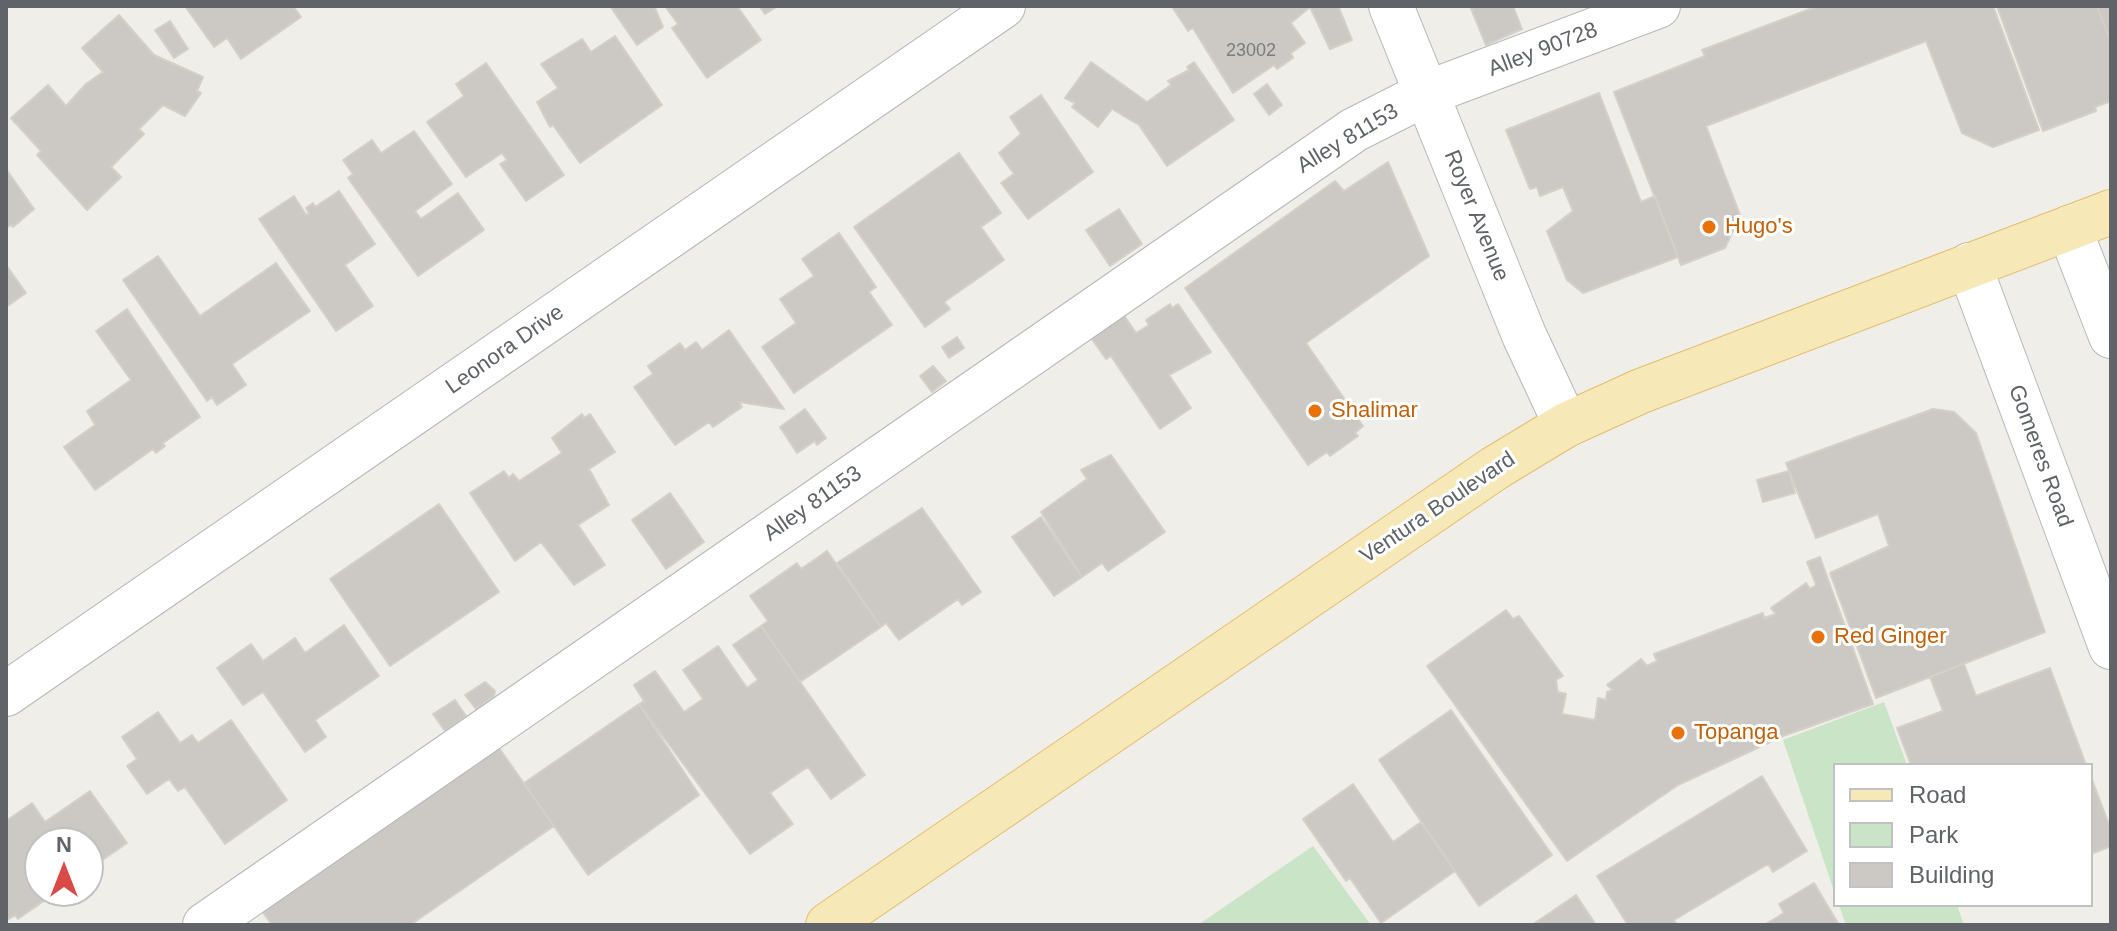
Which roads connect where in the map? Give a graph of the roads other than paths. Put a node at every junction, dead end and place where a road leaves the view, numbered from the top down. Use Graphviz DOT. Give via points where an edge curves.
graph roads {
  1 [pos="1003,6"];
  2 [pos="1391,6"];
  3 [pos="1658,6"];
  4 [pos="1427,93"];
  5 [pos="2111,212"];
  6 [pos="2069,228"];
  7 [pos="1969,265"];
  8 [pos="2111,336"];
  9 [pos="1566,425"];
  10 [pos="2111,647"];
  11 [pos="6,694"];
  12 [pos="205,925"];
  13 [pos="828,925"];
  1 -- 11 [label="street, Leonora Drive"];
  2 -- 4 [label="street, Royer Avenue"];
  3 -- 4 [label="street, Alley 90728"];
  4 -- 9 [label="street, Royer Avenue"];
  4 -- 12 [label="street, Alley 81153" via="1354,130"];
  5 -- 6 [label="main road, Ventura Boulevard"];
  6 -- 7 [label="main road, Ventura Boulevard"];
  6 -- 8 [label="street"];
  7 -- 9 [label="main road, Ventura Boulevard"];
  7 -- 10 [label="street, Gomeres Road"];
  9 -- 13 [label="main road, Ventura Boulevard" via="1495,468"];
}
